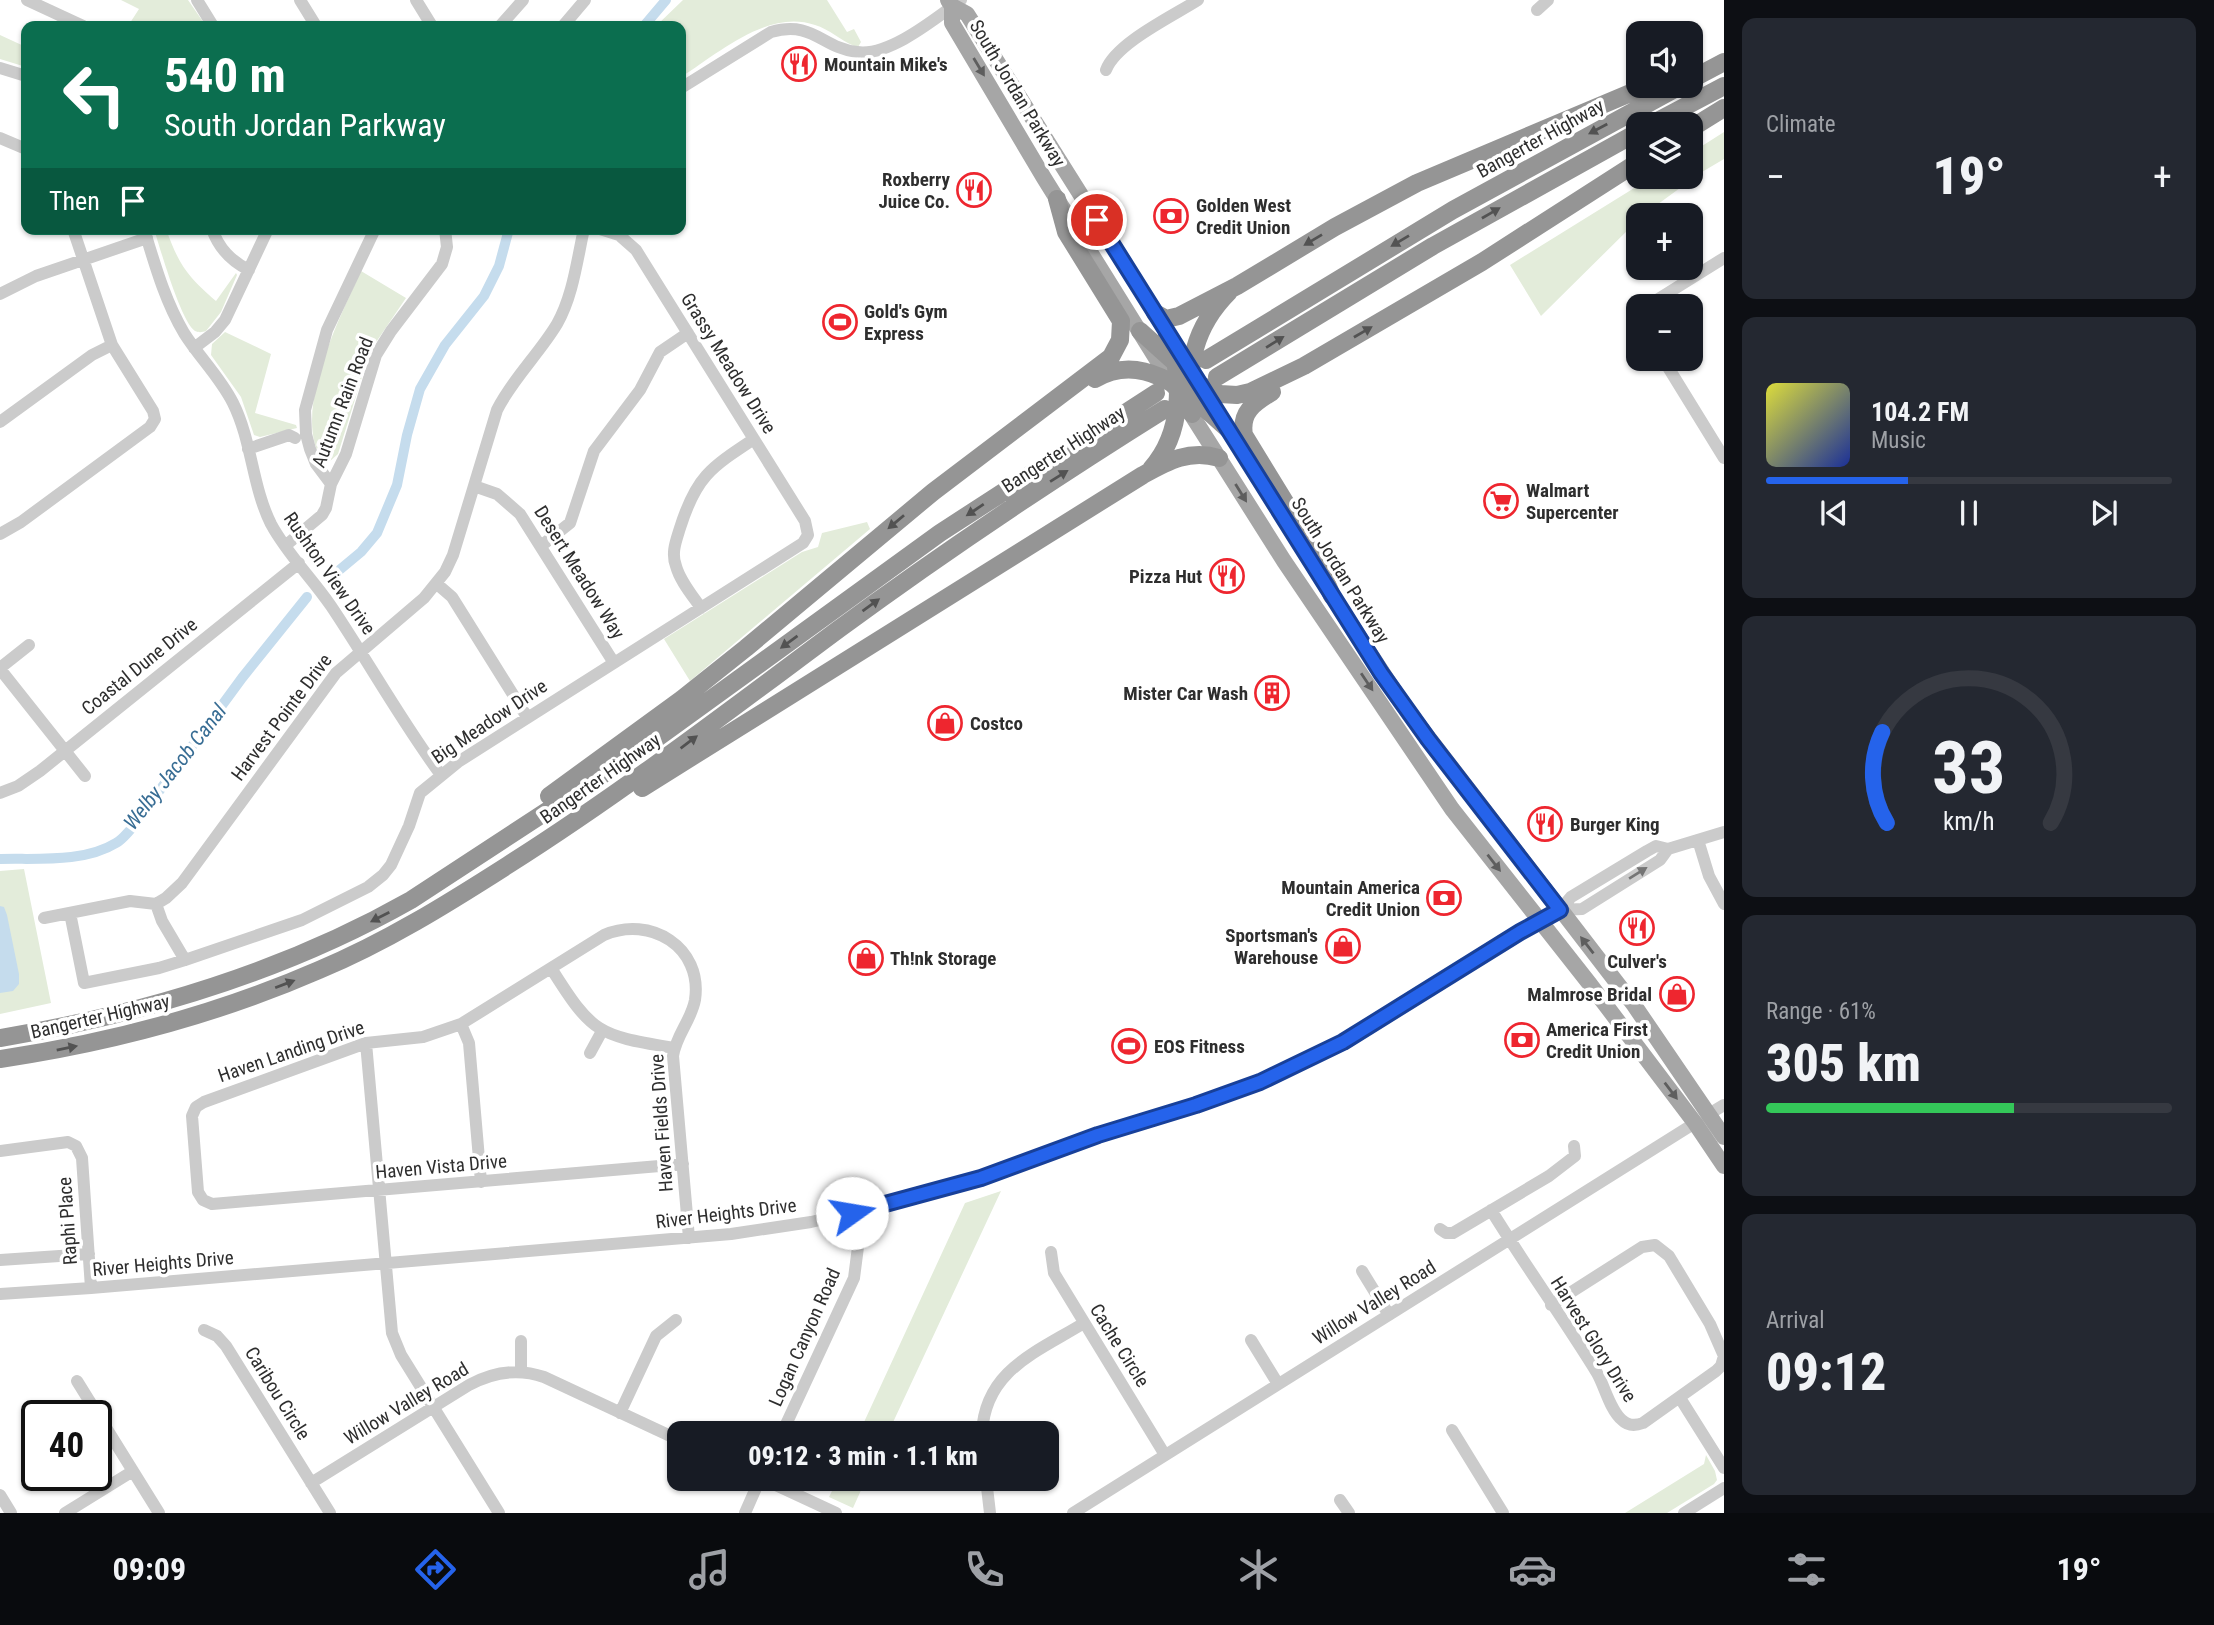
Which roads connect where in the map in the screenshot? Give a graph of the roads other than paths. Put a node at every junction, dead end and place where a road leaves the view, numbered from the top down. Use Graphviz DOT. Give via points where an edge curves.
graph roads {
  1 [pos="27,0"];
  2 [pos="197,0"];
  3 [pos="300,0"];
  4 [pos="416,0"];
  5 [pos="523,0"];
  6 [pos="585,0"];
  7 [pos="1198,0"];
  8 [pos="1548,0"];
  9 [pos="954,2"];
  10 [pos="1537,10"];
  11 [pos="72,21"];
  12 [pos="210,21"];
  13 [pos="313,21"];
  14 [pos="429,21"];
  15 [pos="504,21"];
  16 [pos="567,21"];
  17 [pos="1724,54"];
  18 [pos="1724,62"];
  19 [pos="1703,63"];
  20 [pos="0,68"];
  21 [pos="1106,71"];
  22 [pos="1703,73"];
  23 [pos="21,74"];
  24 [pos="686,85"];
  25 [pos="1724,86"];
  26 [pos="1626,95"];
  27 [pos="1658,98"];
  28 [pos="1724,108"];
  29 [pos="1675,112"];
  30 [pos="1703,121"];
  31 [pos="0,138"];
  32 [pos="1626,139"];
  33 [pos="21,147"];
  34 [pos="1626,170"];
  35 [pos="1057,199"];
  36 [pos="75,235"];
  37 [pos="143,235"];
  38 [pos="145,235"];
  39 [pos="215,235"];
  40 [pos="265,235"];
  41 [pos="372,235"];
  42 [pos="446,235"];
  43 [pos="583,235"];
  44 [pos="619,235"];
  45 [pos="1724,258"];
  46 [pos="83,260"];
  47 [pos="249,270"];
  48 [pos="1237,286"];
  49 [pos="0,294"];
  50 [pos="1666,294"];
  51 [pos="1155,313"];
  52 [pos="1140,331"];
  53 [pos="688,333"];
  54 [pos="1167,334"];
  55 [pos="112,345"];
  56 [pos="194,348"];
  57 [pos="1206,360"];
  58 [pos="1304,366"];
  59 [pos="1670,371"];
  60 [pos="1217,377"];
  61 [pos="1185,386"];
  62 [pos="1156,393"];
  63 [pos="1048,407"];
  64 [pos="1165,409"];
  65 [pos="0,422"];
  66 [pos="1230,431"];
  67 [pos="300,436"];
  68 [pos="754,439"];
  69 [pos="254,448"];
  70 [pos="1219,458"];
  71 [pos="1724,458"];
  72 [pos="1143,475"];
  73 [pos="331,484"];
  74 [pos="474,486"];
  75 [pos="0,534"];
  76 [pos="808,535"];
  77 [pos="285,545"];
  78 [pos="541,546"];
  79 [pos="299,563"];
  80 [pos="437,584"];
  81 [pos="1332,596"];
  82 [pos="701,608"];
  83 [pos="29,645"];
  84 [pos="361,651"];
  85 [pos="614,663"];
  86 [pos="0,668"];
  87 [pos="527,717"];
  88 [pos="66,751"];
  89 [pos="441,775"];
  90 [pos="85,776"];
  91 [pos="0,793"];
  92 [pos="1724,832"];
  93 [pos="1698,840"];
  94 [pos="491,876"];
  95 [pos="438,882"];
  96 [pos="156,904"];
  97 [pos="1724,904"];
  98 [pos="1560,910"];
  99 [pos="70,913"];
  100 [pos="44,918"];
  101 [pos="1539,921"];
  102 [pos="185,960"];
  103 [pos="551,968"];
  104 [pos="461,1024"];
  105 [pos="602,1031"];
  106 [pos="0,1038"];
  107 [pos="366,1043"];
  108 [pos="674,1048"];
  109 [pos="590,1053"];
  110 [pos="0,1059"];
  111 [pos="1724,1105"];
  112 [pos="1702,1119"];
  113 [pos="1724,1137"];
  114 [pos="1574,1146"];
  115 [pos="0,1152"];
  116 [pos="683,1164"];
  117 [pos="1724,1166"];
  118 [pos="481,1182"];
  119 [pos="378,1190"];
  120 [pos="203,1200"];
  121 [pos="1491,1210"];
  122 [pos="852,1213"];
  123 [pos="1440,1229"];
  124 [pos="690,1238"];
  125 [pos="1509,1239"];
  126 [pos="1051,1252"];
  127 [pos="89,1254"];
  128 [pos="0,1260"];
  129 [pos="385,1264"];
  130 [pos="1362,1271"];
  131 [pos="91,1289"];
  132 [pos="0,1294"];
  133 [pos="1551,1305"];
  134 [pos="1389,1315"];
  135 [pos="676,1320"];
  136 [pos="1084,1323"];
  137 [pos="204,1330"];
  138 [pos="1251,1340"];
  139 [pos="521,1342"];
  140 [pos="1723,1363"];
  141 [pos="521,1372"];
  142 [pos="77,1381"];
  143 [pos="1278,1384"];
  144 [pos="1680,1398"];
  145 [pos="433,1407"];
  146 [pos="620,1412"];
  147 [pos="788,1421"];
  148 [pos="985,1421"];
  149 [pos="1452,1430"];
  150 [pos="667,1434"];
  151 [pos="1165,1455"];
  152 [pos="1724,1468"];
  153 [pos="133,1471"];
  154 [pos="311,1483"];
  155 [pos="1724,1489"];
  156 [pos="756,1491"];
  157 [pos="788,1491"];
  158 [pos="987,1491"];
  159 [pos="0,1495"];
  160 [pos="1340,1500"];
  161 [pos="1499,1511"];
  162 [pos="11,1513"];
  163 [pos="65,1513"];
  164 [pos="159,1513"];
  165 [pos="330,1513"];
  166 [pos="499,1513"];
  167 [pos="745,1513"];
  168 [pos="836,1513"];
  169 [pos="990,1513"];
  170 [pos="1073,1513"];
  171 [pos="1349,1513"];
  172 [pos="1684,1513"];
  1 -- 11 [label="street"];
  2 -- 12 [label="street"];
  3 -- 13 [label="street"];
  4 -- 14 [label="street"];
  5 -- 15 [label="street"];
  6 -- 16 [label="street"];
  7 -- 21 [label="street" via="1121,49"];
  8 -- 10 [label="street"];
  9 -- 24 [label="street" via="894,44 869,52 849,51 802,30 778,30"];
  9 -- 35 [label="main road, South Jordan Parkway, one-way" via="952,23"];
  9 -- 51 [label="main road, South Jordan Parkway" via="967,13"];
  17 -- 19 [label="highway"];
  18 -- 22 [label="highway"];
  20 -- 23 [label="street"];
  25 -- 29 [label="highway"];
  26 -- 48 [label="highway, one-way" via="1417,183"];
  27 -- 57 [label="highway, Bangerter Highway, one-way" via="1453,210"];
  28 -- 30 [label="highway"];
  31 -- 33 [label="street"];
  60 -- 32 [label="highway, one-way" via="1421,253"];
  58 -- 34 [label="highway, one-way" via="1482,262"];
  35 -- 52 [label="main road, South Jordan Parkway"];
  35 -- 63 [label="highway" via="1066,232 1122,329 1108,360"];
  36 -- 46 [label="street"];
  37 -- 46 [label="street"];
  38 -- 56 [label="street, Rushton View Drive" via="170,306"];
  39 -- 47 [label="street" via="226,254"];
  40 -- 47 [label="street"];
  41 -- 67 [label="street" via="327,330"];
  42 -- 73 [label="street, Autumn Rain Road" via="442,264 376,355 346,454"];
  43 -- 74 [label="street, Harvest Pointe Drive" via="561,316 501,401"];
  44 -- 53 [label="street, Grassy Meadow Drive" via="633,246"];
  45 -- 50 [label="street"];
  46 -- 49 [label="street"];
  46 -- 55 [label="street"];
  47 -- 56 [label="street" via="220,327"];
  48 -- 51 [label="highway" via="1175,318"];
  48 -- 61 [label="highway" via="1201,329"];
  51 -- 54 [label="main road, South Jordan Parkway"];
  52 -- 61 [label="highway"];
  53 -- 68 [label="street, Grassy Meadow Drive"];
  53 -- 78 [label="street" via="660,352 640,390 594,451 570,523"];
  54 -- 61 [label="highway"];
  55 -- 65 [label="street"];
  55 -- 75 [label="street" via="155,419"];
  56 -- 69 [label="street, Rushton View Drive" via="232,400"];
  58 -- 61 [label="highway" via="1244,394"];
  58 -- 81 [label="highway" via="1251,405 1243,418 1243,432 1312,546"];
  59 -- 71 [label="street"];
  61 -- 63 [label="highway" via="1143,371 1117,370"];
  61 -- 66 [label="highway"];
  61 -- 70 [label="main road, South Jordan Parkway"];
  61 -- 72 [label="highway" via="1171,435 1162,454"];
  62 -- 95 [label="highway, Bangerter Highway, one-way" via="940,533 642,749"];
  63 -- 95 [label="highway, one-way" via="933,492 682,699"];
  94 -- 64 [label="highway, Bangerter Highway, one-way" via="656,766 961,541"];
  66 -- 81 [label="main road, South Jordan Parkway"];
  67 -- 69 [label="street" via="289,435"];
  67 -- 73 [label="street"];
  68 -- 76 [label="street, Grassy Meadow Drive" via="805,521"];
  68 -- 82 [label="street" via="709,471 697,486 675,545 678,572"];
  69 -- 77 [label="street, Rushton View Drive" via="265,511"];
  70 -- 72 [label="highway" via="1187,455"];
  70 -- 101 [label="main road, South Jordan Parkway, one-way" via="1443,794"];
  72 -- 94 [label="highway" via="693,758"];
  73 -- 77 [label="street, Autumn Rain Road" via="324,511"];
  74 -- 78 [label="street, Desert Meadow Way" via="510,503"];
  74 -- 80 [label="street, Harvest Pointe Drive" via="451,561"];
  76 -- 82 [label="street, Big Meadow Drive" via="800,546"];
  77 -- 79 [label="street, Rushton View Drive"];
  78 -- 85 [label="street, Desert Meadow Way"];
  79 -- 84 [label="street, Rushton View Drive"];
  79 -- 88 [label="street, Coastal Dune Drive"];
  80 -- 84 [label="street, Harvest Pointe Drive"];
  80 -- 87 [label="street" via="452,597"];
  81 -- 98 [label="main road, South Jordan Parkway" via="1405,707"];
  82 -- 85 [label="street, Big Meadow Drive"];
  83 -- 86 [label="street"];
  84 -- 89 [label="street, Rushton View Drive"];
  84 -- 96 [label="street, Harvest Pointe Drive" via="331,678 178,888"];
  85 -- 87 [label="street, Big Meadow Drive"];
  86 -- 88 [label="street"];
  87 -- 89 [label="street, Big Meadow Drive"];
  88 -- 90 [label="street"];
  88 -- 91 [label="street, Coastal Dune Drive" via="18,786"];
  89 -- 102 [label="street, Big Meadow Drive" via="420,793 393,860 374,883 302,920"];
  92 -- 93 [label="street, River Heights Drive"];
  93 -- 97 [label="street"];
  93 -- 98 [label="street, River Heights Drive" via="1668,849 1656,846 1572,897"];
  110 -- 94 [label="highway, Bangerter Highway, one-way" via="70,1048 272,989 384,939"];
  95 -- 106 [label="highway, Bangerter Highway, one-way" via="346,934 230,982 132,1011"];
  96 -- 99 [label="street" via="133,901"];
  96 -- 102 [label="street"];
  98 -- 101 [label="street, River Heights Drive"];
  112 -- 98 [label="main road, South Jordan Parkway, one-way" via="1634,1005"];
  99 -- 100 [label="street"];
  99 -- 102 [label="street, Big Meadow Drive" via="84,982"];
  101 -- 112 [label="main road, South Jordan Parkway, one-way"];
  101 -- 122 [label="street, River Heights Drive" via="1343,1042 1260,1082 981,1178"];
  103 -- 104 [label="street, Haven Landing Drive"];
  103 -- 105 [label="street" via="580,1013"];
  103 -- 108 [label="street, Haven Fields Drive" via="598,938 622,929 645,929 668,939 691,966 695,993"];
  104 -- 107 [label="street, Haven Landing Drive" via="423,1037"];
  104 -- 118 [label="street" via="469,1043"];
  105 -- 108 [label="street"];
  105 -- 109 [label="street"];
  107 -- 119 [label="street"];
  107 -- 120 [label="street, Haven Landing Drive" via="196,1107 192,1135 197,1188"];
  108 -- 116 [label="street, Haven Fields Drive"];
  111 -- 112 [label="street, Willow Valley Road"];
  112 -- 113 [label="main road, South Jordan Parkway"];
  112 -- 117 [label="main road, South Jordan Parkway"];
  112 -- 125 [label="street, Willow Valley Road"];
  114 -- 121 [label="street" via="1575,1156 1565,1164"];
  115 -- 127 [label="street, Raphi Place" via="68,1142 79,1149"];
  116 -- 118 [label="street, Haven Vista Drive"];
  116 -- 124 [label="street, Haven Fields Drive"];
  118 -- 119 [label="street, Haven Vista Drive"];
  119 -- 120 [label="street, Haven Vista Drive" via="217,1204"];
  119 -- 129 [label="street"];
  121 -- 123 [label="street" via="1453,1233"];
  121 -- 125 [label="street, Harvest Glory Drive"];
  122 -- 124 [label="street, River Heights Drive"];
  122 -- 147 [label="street, Logan Canyon Road" via="858,1247 854,1278"];
  124 -- 129 [label="street, River Heights Drive"];
  125 -- 133 [label="street, Harvest Glory Drive"];
  125 -- 134 [label="street, Willow Valley Road"];
  126 -- 136 [label="street, Cache Circle" via="1054,1273"];
  127 -- 128 [label="street"];
  127 -- 131 [label="street, Raphi Place"];
  129 -- 131 [label="street, River Heights Drive"];
  129 -- 145 [label="street" via="396,1345"];
  130 -- 134 [label="street"];
  131 -- 132 [label="street, River Heights Drive"];
  133 -- 140 [label="street" via="1642,1247 1655,1245 1669,1256 1707,1318 1723,1352"];
  133 -- 144 [label="street, Harvest Glory Drive" via="1622,1420 1643,1423"];
  134 -- 143 [label="street, Willow Valley Road"];
  135 -- 146 [label="street" via="656,1336"];
  136 -- 148 [label="street" via="1004,1376 990,1397"];
  136 -- 151 [label="street, Cache Circle"];
  137 -- 154 [label="street, Caribou Circle" via="226,1346"];
  138 -- 143 [label="street"];
  139 -- 141 [label="street"];
  140 -- 144 [label="street, Harvest Glory Drive"];
  141 -- 145 [label="street, Willow Valley Road" via="485,1377"];
  141 -- 146 [label="street, Willow Valley Road" via="544,1377"];
  142 -- 153 [label="street"];
  143 -- 151 [label="street, Willow Valley Road"];
  144 -- 152 [label="street"];
  145 -- 154 [label="street, Willow Valley Road"];
  145 -- 166 [label="street"];
  146 -- 150 [label="street, Willow Valley Road"];
  149 -- 161 [label="street"];
  151 -- 170 [label="street, Willow Valley Road"];
  153 -- 163 [label="street"];
  153 -- 164 [label="street"];
  154 -- 165 [label="street, Caribou Circle"];
  155 -- 172 [label="street"];
  156 -- 167 [label="street"];
  157 -- 168 [label="street"];
  158 -- 169 [label="street"];
  159 -- 162 [label="street"];
  160 -- 171 [label="street"];
}
